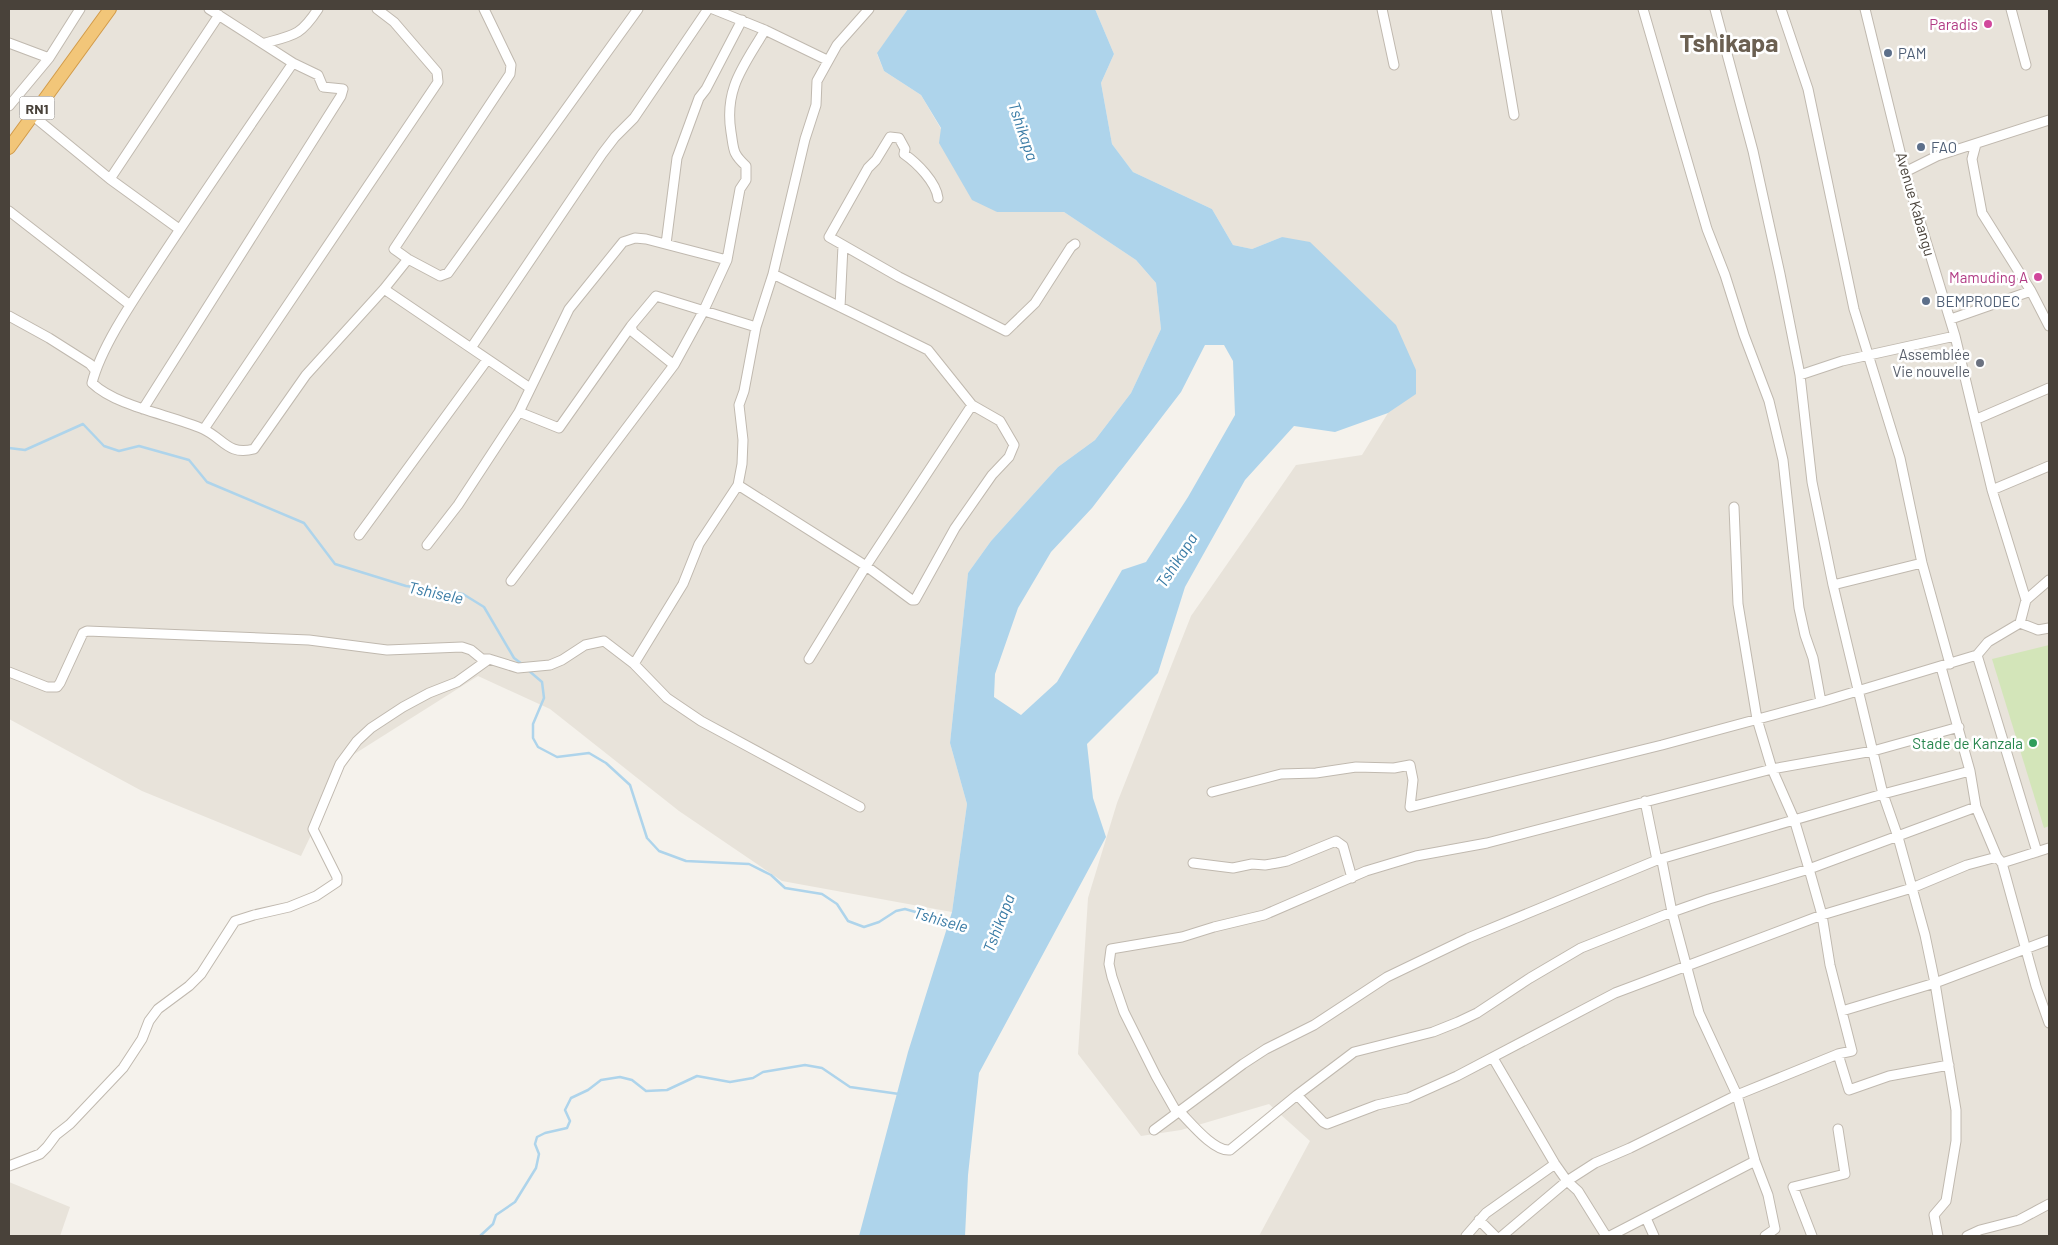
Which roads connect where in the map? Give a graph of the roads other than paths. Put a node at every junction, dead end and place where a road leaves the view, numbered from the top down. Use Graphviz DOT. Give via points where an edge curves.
graph roads {
  1 [pos="80,9"];
  2 [pos="110,9"];
  3 [pos="209,9"];
  4 [pos="318,9"];
  5 [pos="377,9"];
  6 [pos="484,9"];
  7 [pos="638,9"];
  8 [pos="708,9"];
  9 [pos="713,9"];
  10 [pos="869,9"];
  11 [pos="1382,9"];
  12 [pos="1496,9"];
  13 [pos="1643,9"];
  14 [pos="1715,9"];
  15 [pos="1781,9"];
  16 [pos="1865,9"];
  17 [pos="2011,9"];
  18 [pos="219,15"];
  19 [pos="742,20"];
  20 [pos="765,30"];
  21 [pos="9,43"];
  22 [pos="265,43"];
  23 [pos="49,58"];
  24 [pos="828,60"];
  25 [pos="294,63"];
  26 [pos="1394,65"];
  27 [pos="2026,65"];
  28 [pos="9,106"];
  29 [pos="32,115"];
  30 [pos="1514,115"];
  31 [pos="2049,120"];
  32 [pos="1976,144"];
  33 [pos="9,148"];
  34 [pos="1905,172"];
  35 [pos="110,179"];
  36 [pos="938,198"];
  37 [pos="9,211"];
  38 [pos="179,229"];
  39 [pos="666,244"];
  40 [pos="1075,244"];
  41 [pos="843,246"];
  42 [pos="408,259"];
  43 [pos="727,260"];
  44 [pos="773,274"];
  45 [pos="384,289"];
  46 [pos="2030,291"];
  47 [pos="130,305"];
  48 [pos="840,307"];
  49 [pos="703,312"];
  50 [pos="9,316"];
  51 [pos="1951,319"];
  52 [pos="631,326"];
  53 [pos="2049,326"];
  54 [pos="756,327"];
  55 [pos="1956,336"];
  56 [pos="471,348"];
  57 [pos="1868,355"];
  58 [pos="487,360"];
  59 [pos="674,365"];
  60 [pos="95,370"];
  61 [pos="1800,375"];
  62 [pos="530,388"];
  63 [pos="2049,388"];
  64 [pos="972,405"];
  65 [pos="143,409"];
  66 [pos="519,412"];
  67 [pos="1977,419"];
  68 [pos="204,429"];
  69 [pos="2049,466"];
  70 [pos="738,485"];
  71 [pos="1992,490"];
  72 [pos="1734,507"];
  73 [pos="359,535"];
  74 [pos="427,545"];
  75 [pos="1922,563"];
  76 [pos="866,566"];
  77 [pos="2049,580"];
  78 [pos="511,581"];
  79 [pos="1833,585"];
  80 [pos="2026,600"];
  81 [pos="2020,623"];
  82 [pos="2049,628"];
  83 [pos="1977,655"];
  84 [pos="489,659"];
  85 [pos="810,659"];
  86 [pos="634,664"];
  87 [pos="1950,664"];
  88 [pos="1941,667"];
  89 [pos="9,672"];
  90 [pos="1857,691"];
  91 [pos="1821,702"];
  92 [pos="1758,719"];
  93 [pos="1959,727"];
  94 [pos="1873,750"];
  95 [pos="1772,769"];
  96 [pos="1970,771"];
  97 [pos="1212,792"];
  98 [pos="1883,794"];
  99 [pos="1645,801"];
  100 [pos="860,807"];
  101 [pos="1976,807"];
  102 [pos="1794,819"];
  103 [pos="1898,837"];
  104 [pos="2049,848"];
  105 [pos="2037,852"];
  106 [pos="1657,860"];
  107 [pos="1999,860"];
  108 [pos="1192,863"];
  109 [pos="1809,869"];
  110 [pos="1352,878"];
  111 [pos="1912,888"];
  112 [pos="1672,912"];
  113 [pos="1822,915"];
  114 [pos="2049,940"];
  115 [pos="2026,948"];
  116 [pos="1686,965"];
  117 [pos="1935,983"];
  118 [pos="1842,1011"];
  119 [pos="2049,1023"];
  120 [pos="1838,1054"];
  121 [pos="1493,1058"];
  122 [pos="1949,1065"];
  123 [pos="1297,1095"];
  124 [pos="1737,1095"];
  125 [pos="1179,1112"];
  126 [pos="1838,1129"];
  127 [pos="1154,1130"];
  128 [pos="1755,1161"];
  129 [pos="1555,1164"];
  130 [pos="9,1166"];
  131 [pos="1567,1180"];
  132 [pos="2049,1204"];
  133 [pos="1646,1218"];
  134 [pos="1479,1220"];
  135 [pos="1466,1236"];
  136 [pos="1495,1236"];
  137 [pos="1502,1236"];
  138 [pos="1608,1236"];
  139 [pos="1654,1236"];
  140 [pos="1765,1236"];
  141 [pos="1812,1236"];
  142 [pos="1938,1236"];
  143 [pos="1967,1236"];
  1 -- 23 [label="street"];
  2 -- 29 [label="highway, RN1"];
  3 -- 18 [label="street"];
  4 -- 22 [label="street" via="299,33"];
  5 -- 68 [label="street" via="394,22 437,72 438,82"];
  6 -- 42 [label="street" via="511,65 510,74 395,246 396,252"];
  7 -- 42 [label="street" via="448,273 438,276"];
  8 -- 56 [label="street" via="634,118 602,154"];
  9 -- 19 [label="street"];
  10 -- 24 [label="street" via="849,29"];
  11 -- 26 [label="street"];
  12 -- 30 [label="street"];
  13 -- 91 [label="street" via="1706,229 1769,401 1783,460 1799,608"];
  14 -- 61 [label="street" via="1753,151"];
  15 -- 57 [label="street" via="1808,89 1854,309"];
  16 -- 34 [label="street, Avenue Kabangu"];
  17 -- 27 [label="street"];
  18 -- 22 [label="street"];
  18 -- 35 [label="street"];
  19 -- 20 [label="street"];
  19 -- 39 [label="street" via="699,98 676,158"];
  20 -- 24 [label="street"];
  20 -- 43 [label="street" via="734,84 729,102 734,155 746,166 746,180 740,189"];
  21 -- 23 [label="street"];
  22 -- 25 [label="street"];
  23 -- 28 [label="street"];
  24 -- 44 [label="street" via="816,81 816,106"];
  25 -- 38 [label="street"];
  25 -- 65 [label="street" via="318,75 323,87 343,89 341,96"];
  29 -- 33 [label="highway, RN1"];
  29 -- 35 [label="street"];
  31 -- 32 [label="street"];
  32 -- 34 [label="street" via="1937,156"];
  32 -- 46 [label="street" via="1972,159 1982,213"];
  34 -- 51 [label="street, Avenue Kabangu"];
  35 -- 38 [label="street"];
  36 -- 41 [label="street" via="937,189 904,154 899,138 890,137 868,168 829,237"];
  37 -- 47 [label="street"];
  38 -- 47 [label="street"];
  39 -- 43 [label="street"];
  39 -- 62 [label="street" via="635,238 623,242 569,309"];
  40 -- 41 [label="street" via="1035,303 1006,331"];
  41 -- 48 [label="street"];
  42 -- 45 [label="street"];
  43 -- 49 [label="street"];
  44 -- 48 [label="street"];
  44 -- 54 [label="street"];
  45 -- 56 [label="street"];
  45 -- 68 [label="street" via="306,375 254,449 232,449"];
  46 -- 51 [label="street"];
  46 -- 53 [label="street"];
  47 -- 60 [label="street"];
  48 -- 64 [label="street" via="928,350"];
  49 -- 52 [label="street" via="656,296"];
  49 -- 54 [label="street"];
  49 -- 59 [label="street"];
  50 -- 60 [label="street" via="49,338"];
  51 -- 55 [label="street, Avenue Kabangu"];
  52 -- 59 [label="street" via="633,332"];
  52 -- 66 [label="street" via="559,428"];
  54 -- 70 [label="street" via="739,405 743,440"];
  55 -- 57 [label="street"];
  55 -- 67 [label="street, Avenue Kabangu"];
  56 -- 58 [label="street"];
  57 -- 61 [label="street"];
  57 -- 75 [label="street" via="1900,458"];
  58 -- 62 [label="street"];
  58 -- 73 [label="street"];
  59 -- 78 [label="street"];
  60 -- 65 [label="street" via="92,383 95,386"];
  61 -- 79 [label="street" via="1812,482"];
  62 -- 66 [label="street"];
  63 -- 67 [label="street"];
  64 -- 76 [label="street"];
  64 -- 76 [label="street" via="1000,421 1014,445 1009,457 992,474 955,528 917,598 912,600"];
  65 -- 68 [label="street"];
  66 -- 74 [label="street" via="458,505"];
  67 -- 71 [label="street, Avenue Kabangu"];
  69 -- 71 [label="street"];
  70 -- 76 [label="street"];
  70 -- 86 [label="street" via="699,544 683,584"];
  71 -- 80 [label="street, Avenue Kabangu"];
  72 -- 92 [label="street" via="1738,604"];
  75 -- 79 [label="street"];
  75 -- 87 [label="street"];
  76 -- 85 [label="street"];
  77 -- 80 [label="street"];
  79 -- 90 [label="street"];
  80 -- 81 [label="street"];
  81 -- 82 [label="street" via="2038,630"];
  81 -- 83 [label="street" via="1988,642"];
  83 -- 87 [label="street"];
  83 -- 105 [label="street"];
  84 -- 86 [label="street" via="518,668 550,665 585,646 604,640"];
  84 -- 89 [label="street" via="462,647 387,650 309,640 87,631 83,633 57,687 46,687"];
  84 -- 130 [label="street" via="457,682 420,697 371,728 340,764 313,829 337,882 316,896 289,907 235,921 201,974 158,1009 123,1068 40,1154"];
  86 -- 100 [label="street" via="667,698 701,721"];
  87 -- 88 [label="street"];
  88 -- 90 [label="street"];
  88 -- 93 [label="street"];
  90 -- 91 [label="street"];
  90 -- 94 [label="street"];
  91 -- 92 [label="street"];
  92 -- 95 [label="street"];
  92 -- 97 [label="street" via="1410,807 1413,780 1410,765 1394,768 1356,766 1281,774"];
  93 -- 94 [label="street"];
  93 -- 96 [label="street"];
  94 -- 95 [label="street"];
  94 -- 98 [label="street"];
  95 -- 99 [label="street"];
  95 -- 102 [label="street"];
  96 -- 98 [label="street"];
  96 -- 101 [label="street"];
  98 -- 102 [label="street"];
  98 -- 103 [label="street"];
  99 -- 106 [label="street"];
  99 -- 110 [label="street" via="1487,844 1416,856"];
  101 -- 103 [label="street"];
  101 -- 107 [label="street"];
  102 -- 106 [label="street"];
  102 -- 109 [label="street"];
  103 -- 109 [label="street"];
  103 -- 111 [label="street"];
  104 -- 105 [label="street"];
  105 -- 107 [label="street"];
  106 -- 112 [label="street" via="1662,861"];
  106 -- 125 [label="street" via="1468,938 1387,977 1243,1064"];
  107 -- 111 [label="street" via="1968,865"];
  107 -- 115 [label="street"];
  108 -- 110 [label="street" via="1233,868 1265,865 1287,861 1336,841 1342,846"];
  109 -- 112 [label="street"];
  109 -- 113 [label="street"];
  110 -- 125 [label="street" via="1264,914 1182,937 1111,949 1109,964 1124,1012 1156,1076"];
  111 -- 113 [label="street"];
  111 -- 117 [label="street"];
  112 -- 116 [label="street"];
  112 -- 123 [label="street" via="1582,948 1458,1022 1433,1032 1354,1052"];
  113 -- 116 [label="street"];
  113 -- 118 [label="street"];
  114 -- 115 [label="street"];
  115 -- 117 [label="street"];
  115 -- 119 [label="street"];
  116 -- 121 [label="street" via="1615,993"];
  116 -- 124 [label="street" via="1699,1013"];
  117 -- 118 [label="street"];
  117 -- 122 [label="street"];
  118 -- 120 [label="street" via="1852,1051"];
  120 -- 122 [label="street" via="1849,1090 1889,1076"];
  120 -- 124 [label="street"];
  121 -- 123 [label="street" via="1408,1098 1377,1105 1327,1124"];
  121 -- 129 [label="street"];
  122 -- 142 [label="street" via="1956,1110 1956,1141 1946,1201 1934,1215"];
  123 -- 125 [label="street" via="1226,1151 1219,1149"];
  124 -- 128 [label="street"];
  124 -- 131 [label="street" via="1595,1163"];
  125 -- 127 [label="street"];
  126 -- 141 [label="street" via="1845,1174 1793,1187"];
  128 -- 133 [label="street"];
  128 -- 140 [label="street" via="1768,1195 1775,1229"];
  129 -- 131 [label="street"];
  129 -- 134 [label="street" via="1499,1202"];
  131 -- 137 [label="street"];
  131 -- 138 [label="street"];
  132 -- 143 [label="street" via="2019,1220"];
  133 -- 138 [label="street"];
  133 -- 139 [label="street"];
  134 -- 135 [label="street"];
  134 -- 136 [label="street"];
}
